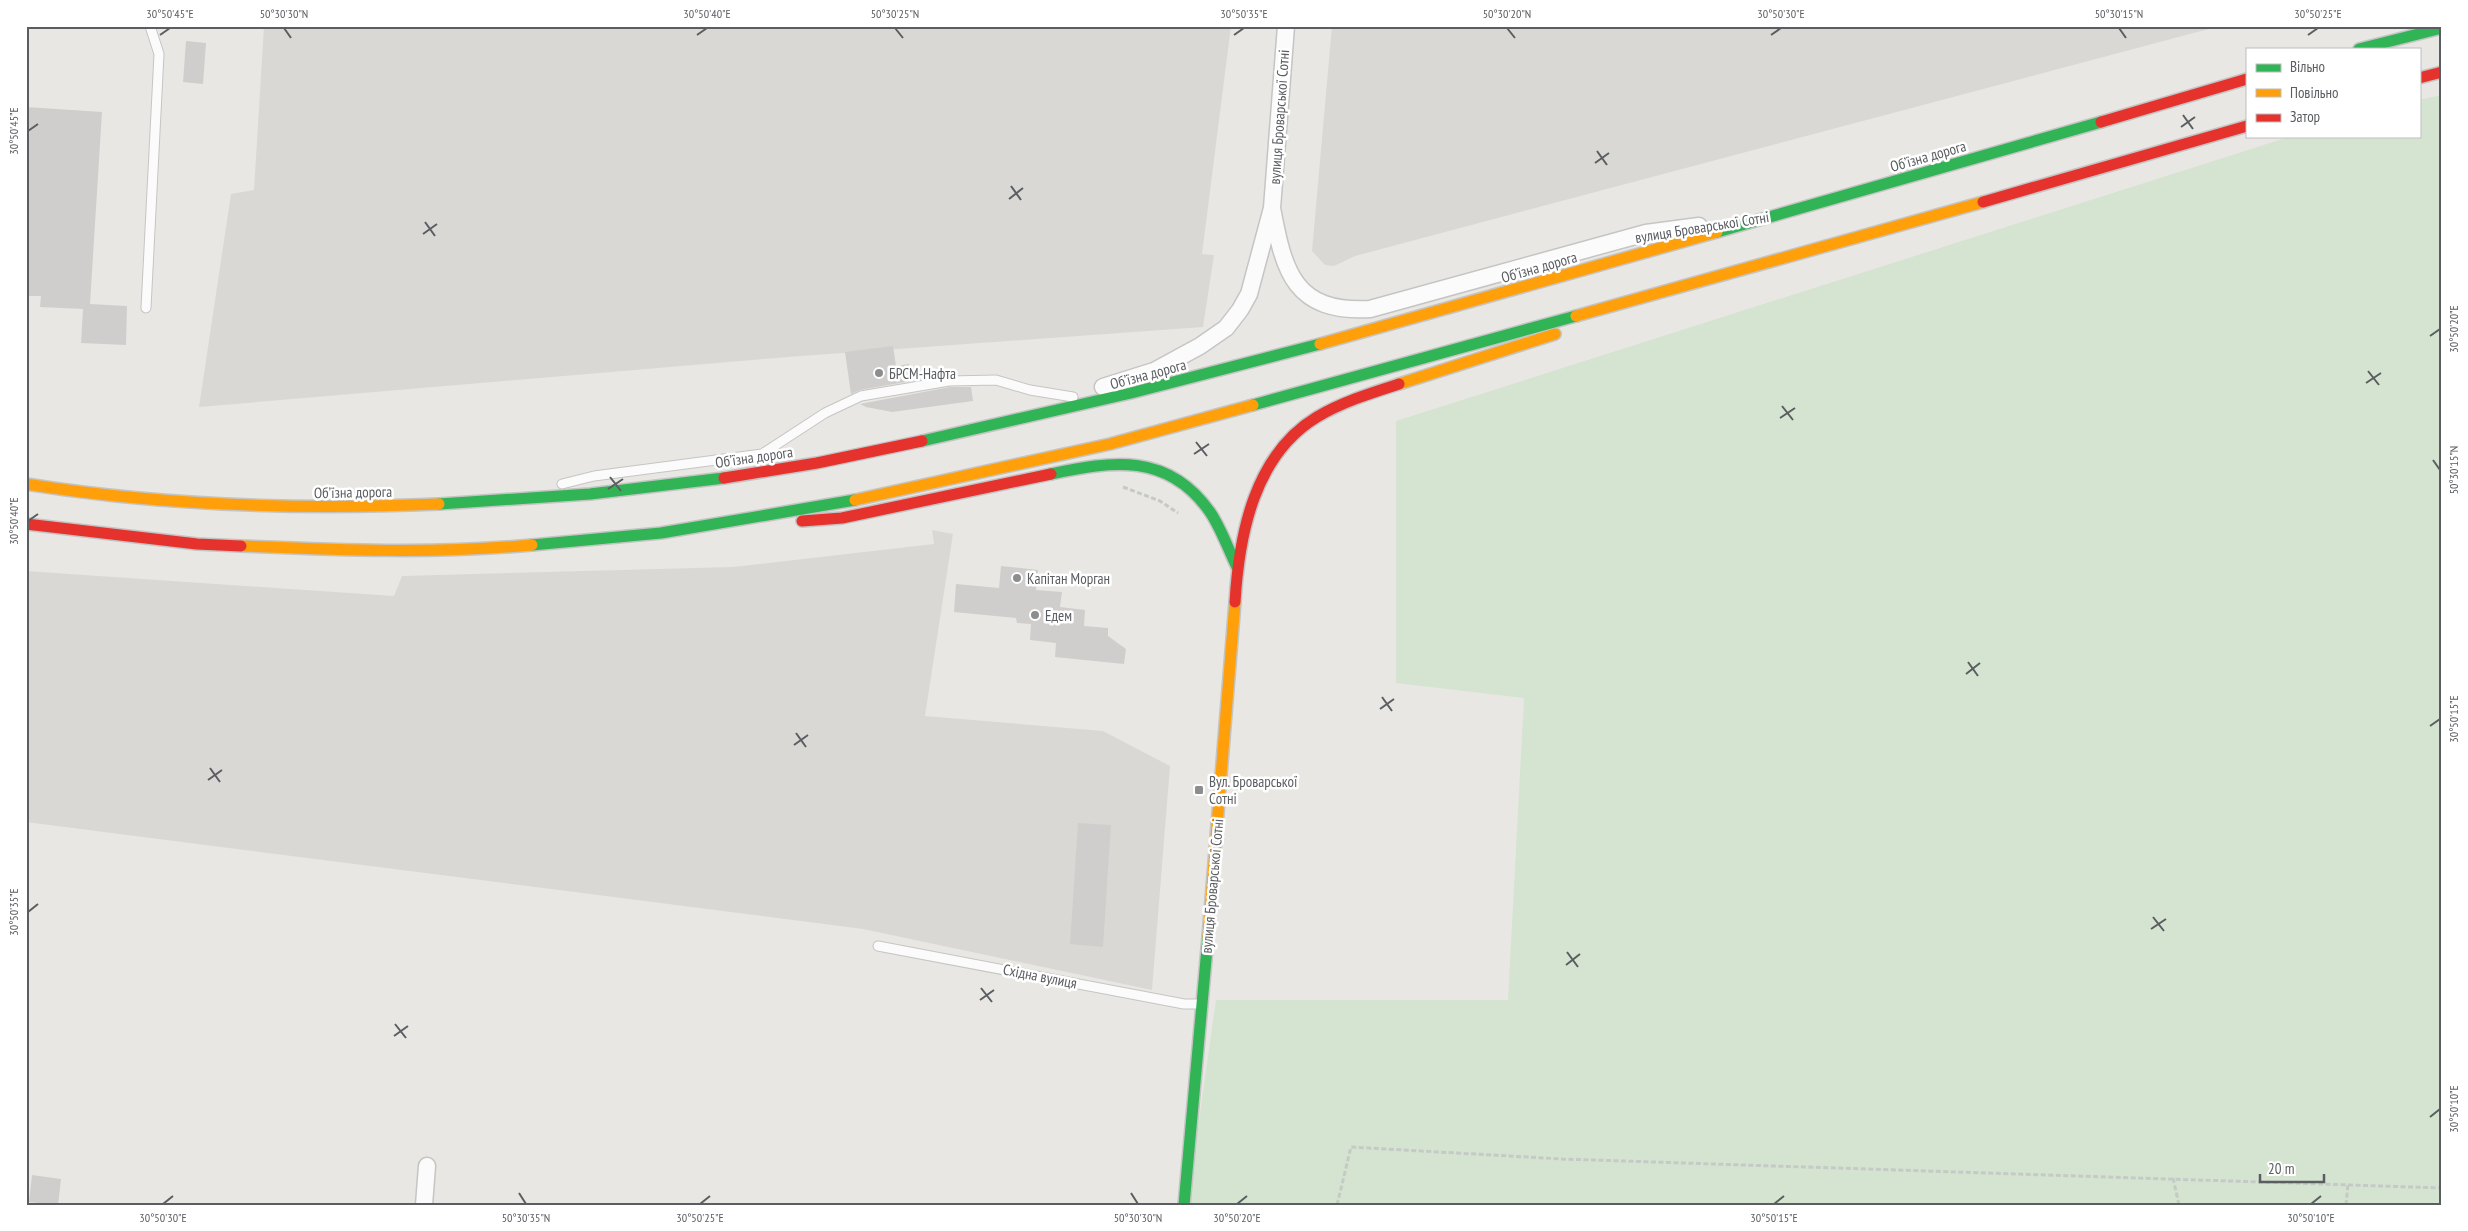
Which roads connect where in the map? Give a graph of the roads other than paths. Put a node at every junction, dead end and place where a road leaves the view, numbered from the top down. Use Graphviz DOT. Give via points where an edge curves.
graph roads {
  1 [pos="150,26"];
  2 [pos="1286,26"];
  3 [pos="2442,28"];
  4 [pos="2362,48"];
  5 [pos="2442,72"];
  6 [pos="2420,78"];
  7 [pos="2246,79"];
  8 [pos="2246,126"];
  9 [pos="1272,208"];
  10 [pos="1786,214"];
  11 [pos="1797,255"];
  12 [pos="146,308"];
  13 [pos="1158,387"];
  14 [pos="1069,397"];
  15 [pos="1014,422"];
  16 [pos="26,484"];
  17 [pos="485,504"];
  18 [pos="26,524"];
  19 [pos="660,533"];
  20 [pos="1237,567"];
  21 [pos="878,946"];
  22 [pos="1202,1004"];
  23 [pos="427,1166"];
  24 [pos="424,1205"];
  25 [pos="1184,1205"];
  1 -- 12 [label="lane" via="159,54"];
  2 -- 9 [label="street, вулиця Броварської Сотні"];
  3 -- 4 [label="main road" via="2396,36"];
  5 -- 6 [label="main road"];
  7 -- 10 [label="main road, Обʼїзна дорога"];
  8 -- 11 [label="main road"];
  9 -- 10 [label="street, вулиця Броварської Сотні" via="1280,251 1288,272 1302,291 1322,305 1345,311 1370,309 1646,233"];
  9 -- 14 [label="street, вулиця Броварської Сотні" via="1249,294 1226,328 1154,371"];
  10 -- 13 [label="main road, Обʼїзна дорога"];
  11 -- 19 [label="main road" via="1110,444 828,506"];
  11 -- 20 [label="main road, вулиця Броварської Сотні" via="1359,397 1316,416 1271,462 1259,484"];
  13 -- 14 [label="lane"];
  13 -- 15 [label="main road, Обʼїзна дорога"];
  14 -- 15 [label="street, вулиця Броварської Сотні"];
  14 -- 17 [label="lane" via="996,380 949,381 861,396 825,413 762,454 594,476"];
  15 -- 17 [label="main road, Обʼїзна дорога" via="782,470"];
  16 -- 17 [label="main road, Обʼїзна дорога" via="69,492 194,504 334,508"];
  18 -- 19 [label="main road" via="197,544 336,550 486,549"];
  19 -- 20 [label="main road" via="842,518 1088,466 1132,463 1163,472 1188,489 1210,512"];
  20 -- 22 [label="main road, вулиця Броварської Сотні"];
  21 -- 22 [label="lane, Східна вулиця" via="1184,1004"];
  22 -- 25 [label="main road, вулиця Броварської Сотні"];
  23 -- 24 [label="street"];
}
